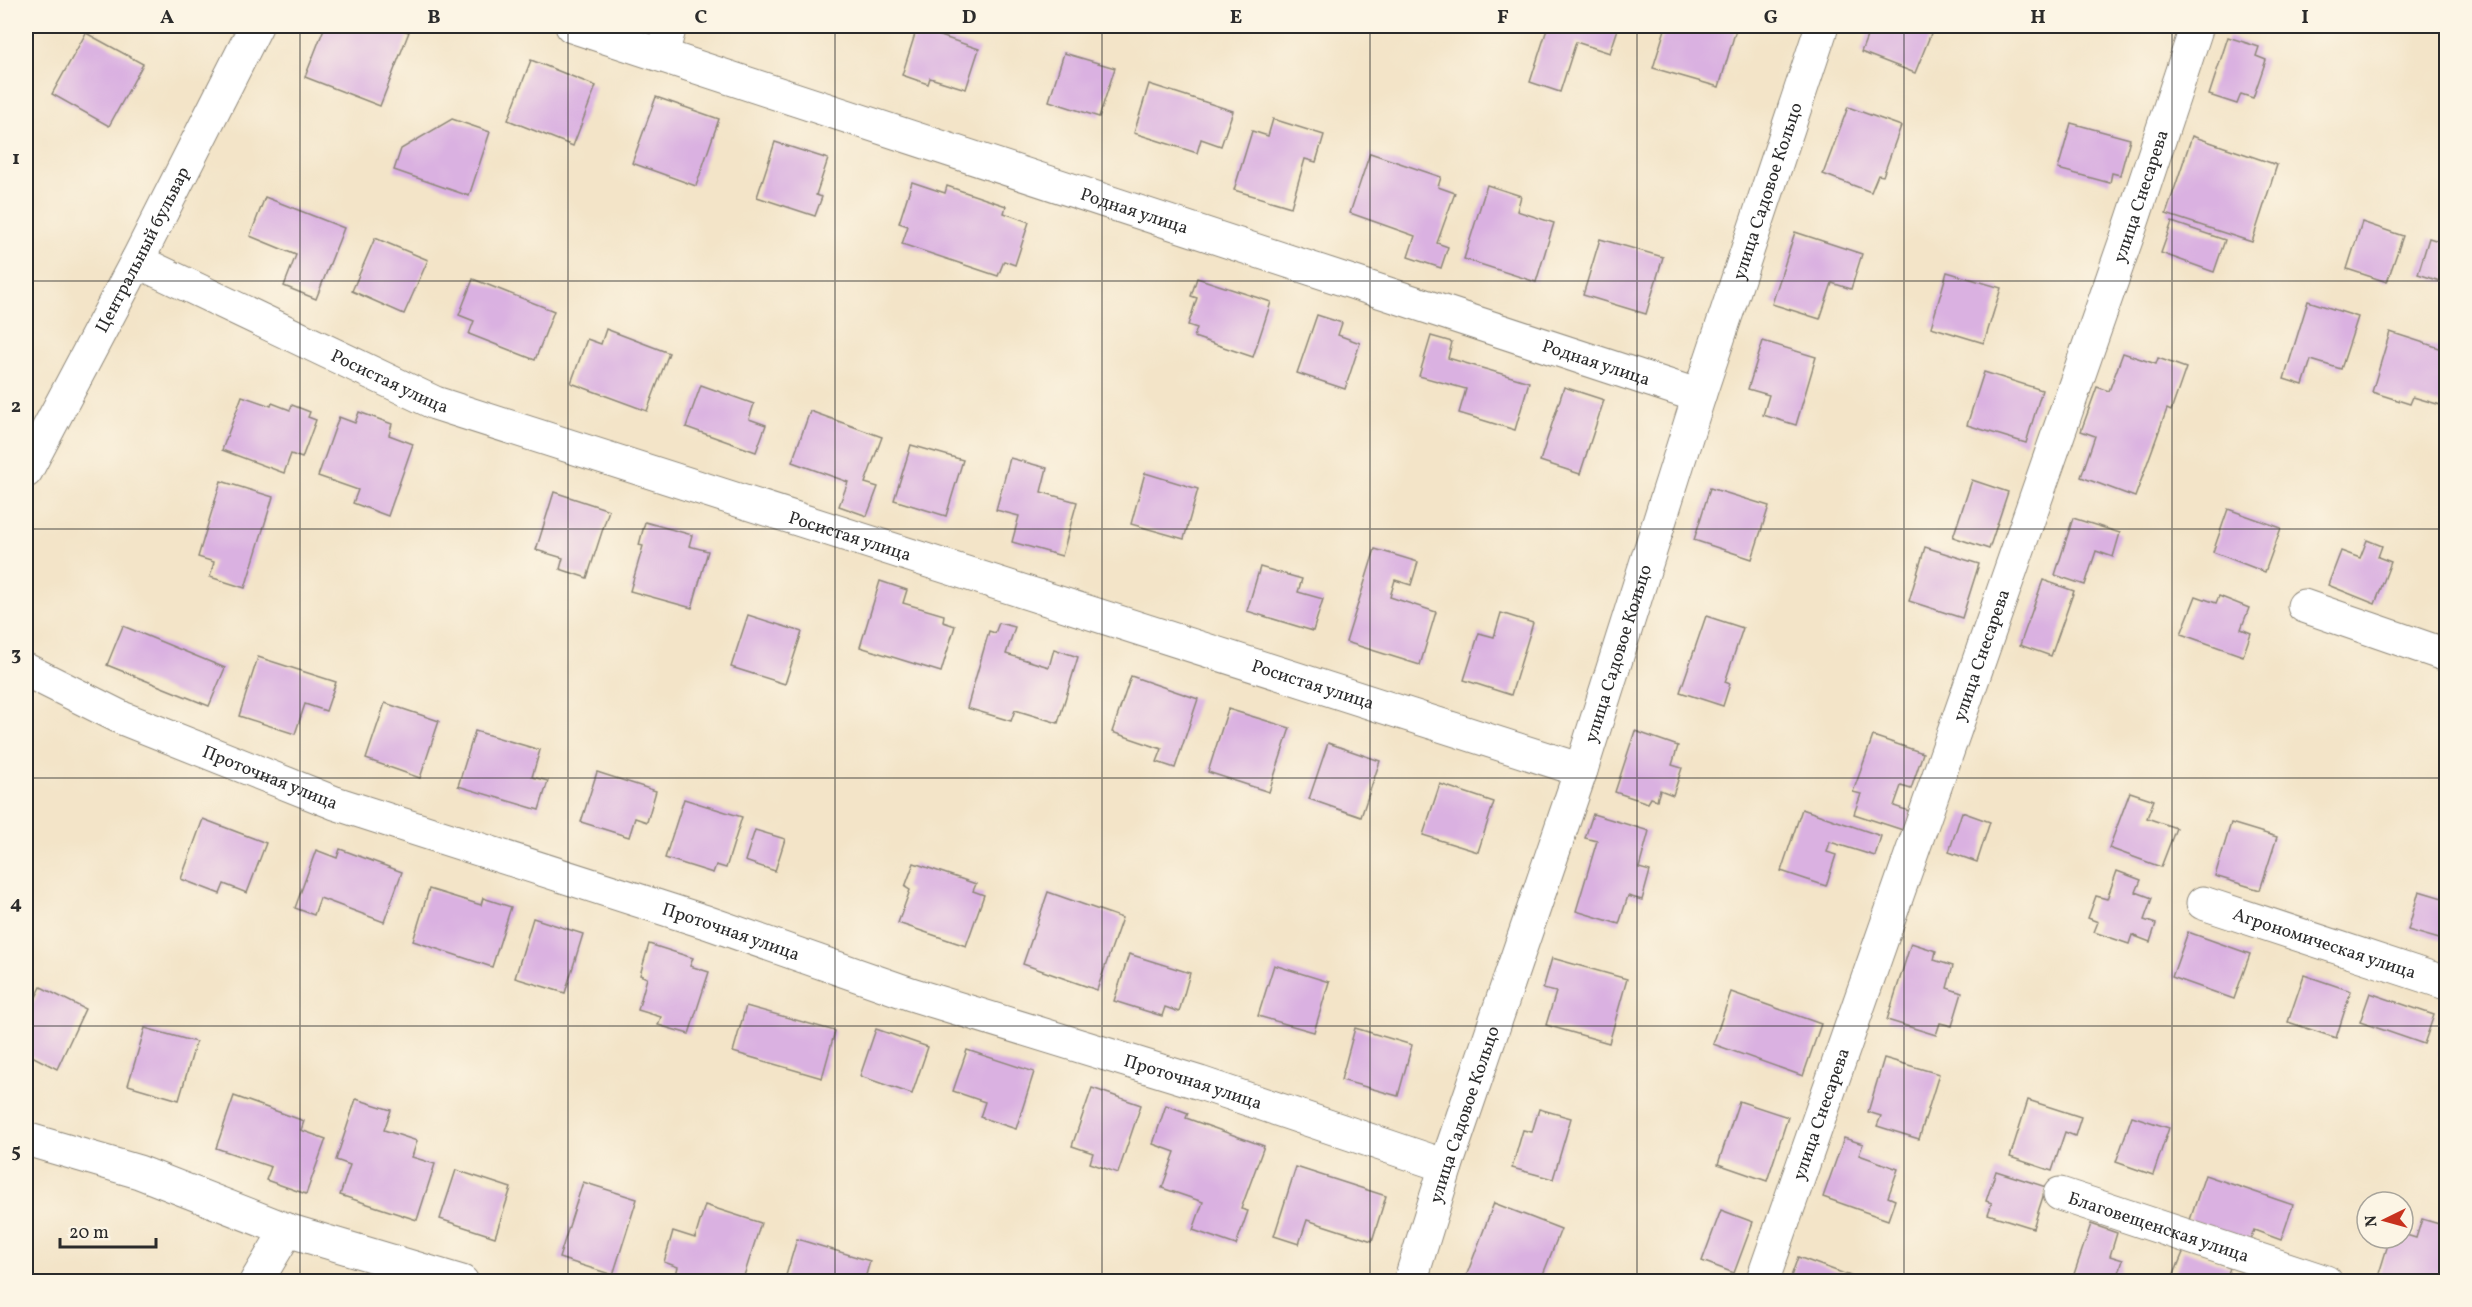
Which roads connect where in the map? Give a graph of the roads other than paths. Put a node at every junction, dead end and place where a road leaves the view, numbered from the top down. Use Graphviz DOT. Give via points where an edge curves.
graph roads {
  1 [pos="256,26"];
  2 [pos="572,26"];
  3 [pos="1822,26"];
  4 [pos="2197,26"];
  5 [pos="666,40"];
  6 [pos="138,261"];
  7 [pos="1699,396"];
  8 [pos="26,471"];
  9 [pos="2304,606"];
  10 [pos="2446,655"];
  11 [pos="26,670"];
  12 [pos="1581,770"];
  13 [pos="2203,903"];
  14 [pos="2446,983"];
  15 [pos="26,1139"];
  16 [pos="1446,1166"];
  17 [pos="2060,1194"];
  18 [pos="287,1230"];
  19 [pos="256,1281"];
  20 [pos="462,1281"];
  21 [pos="1410,1281"];
  22 [pos="1762,1281"];
  23 [pos="2326,1281"];
  1 -- 6 [label="street, Центральный бульвар"];
  2 -- 5 [label="street, Родная улица"];
  3 -- 7 [label="street, улица Садовое Кольцо"];
  4 -- 22 [label="street, улица Снесарева"];
  5 -- 7 [label="street, Родная улица"];
  6 -- 8 [label="street, Центральный бульвар"];
  6 -- 12 [label="street, Росистая улица" via="435,403"];
  7 -- 12 [label="street, улица Садовое Кольцо"];
  9 -- 10 [label="street"];
  11 -- 16 [label="street, Проточная улица" via="122,718 334,803"];
  12 -- 16 [label="street, улица Садовое Кольцо"];
  13 -- 14 [label="street, Агрономическая улица"];
  15 -- 18 [label="street" via="139,1172"];
  16 -- 21 [label="street, улица Садовое Кольцо"];
  17 -- 23 [label="street, Благовещенская улица"];
  18 -- 19 [label="street"];
  18 -- 20 [label="street"];
}
